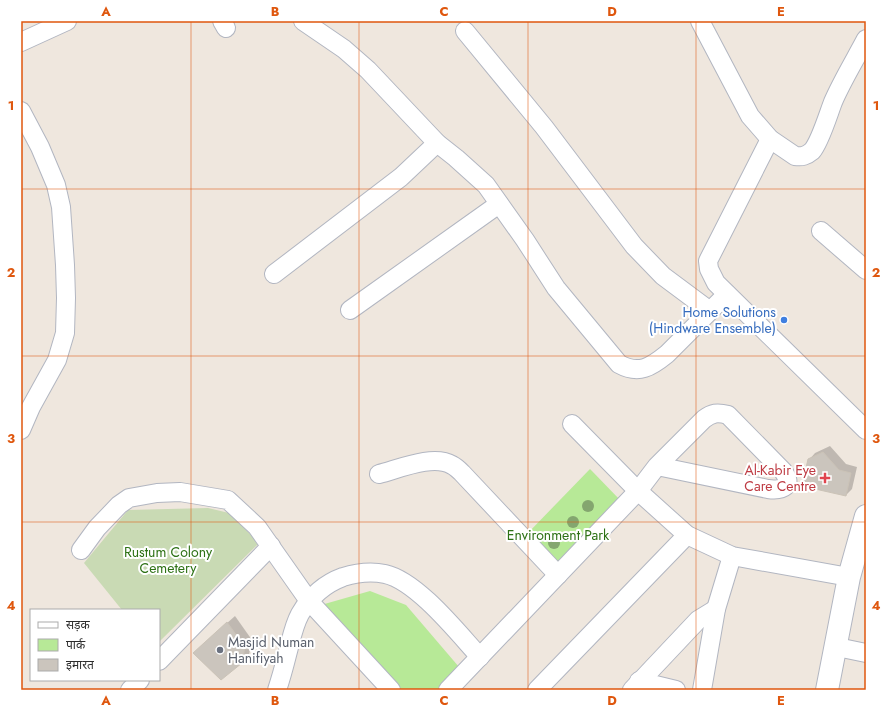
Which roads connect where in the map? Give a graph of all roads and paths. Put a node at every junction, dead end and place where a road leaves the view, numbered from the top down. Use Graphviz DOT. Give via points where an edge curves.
graph roads {
  1 [pos="67,21"];
  2 [pos="303,21"];
  3 [pos="700,21"];
  4 [pos="465,31"];
  5 [pos="866,39"];
  6 [pos="21,42"];
  7 [pos="21,111"];
  8 [pos="770,139"];
  9 [pos="437,144"];
  10 [pos="498,204"];
  11 [pos="821,232"];
  12 [pos="866,270"];
  13 [pos="274,274"];
  14 [pos="727,294"];
  15 [pos="350,310"];
  16 [pos="710,311"];
  17 [pos="26,410"];
  18 [pos="572,424"];
  19 [pos="21,430"];
  20 [pos="866,430"];
  21 [pos="657,466"];
  22 [pos="379,474"];
  23 [pos="638,491"];
  24 [pos="866,516"];
  25 [pos="687,535"];
  26 [pos="271,546"];
  27 [pos="81,550"];
  28 [pos="732,556"];
  29 [pos="558,575"];
  30 [pos="849,577"];
  31 [pos="309,601"];
  32 [pos="716,609"];
  33 [pos="837,647"];
  34 [pos="866,653"];
  35 [pos="480,657"];
  36 [pos="160,660"];
  37 [pos="139,681"];
  38 [pos="635,686"];
  39 [pos="130,690"];
  40 [pos="278,690"];
  41 [pos="391,690"];
  42 [pos="448,690"];
  43 [pos="537,690"];
  44 [pos="676,690"];
  45 [pos="702,690"];
  46 [pos="827,690"];
  1 -- 6 [label="street"];
  2 -- 9 [label="street" via="344,49 368,70"];
  3 -- 8 [label="street" via="750,116"];
  4 -- 16 [label="street" via="544,127 634,246 663,276"];
  5 -- 8 [label="street" via="833,101 812,151 802,157 795,156"];
  7 -- 17 [label="street" via="56,185 61,207 65,265 65,333 57,360"];
  8 -- 14 [label="street" via="708,261 711,276"];
  9 -- 10 [label="street" via="486,185"];
  9 -- 13 [label="street" via="401,177"];
  10 -- 15 [label="street"];
  10 -- 16 [label="street" via="556,288 619,364 628,369 641,369 657,362"];
  11 -- 12 [label="street"];
  14 -- 16 [label="street"];
  14 -- 20 [label="street"];
  17 -- 19 [label="street"];
  18 -- 23 [label="street"];
  21 -- 21 [label="street" via="776,490 785,487 788,481 783,471 728,415 718,413 704,419"];
  21 -- 23 [label="street"];
  22 -- 29 [label="street" via="431,461 452,465"];
  23 -- 25 [label="street"];
  23 -- 29 [label="street"];
  24 -- 30 [label="main road"];
  25 -- 28 [label="street"];
  25 -- 43 [label="street"];
  26 -- 27 [label="street" via="257,527 228,500 180,492 157,493 124,501 97,528"];
  26 -- 31 [label="street"];
  26 -- 36 [label="street"];
  28 -- 30 [label="street"];
  28 -- 32 [label="street"];
  29 -- 35 [label="street"];
  30 -- 33 [label="main road"];
  31 -- 35 [label="street" via="316,592 344,577 367,572 385,574 418,592"];
  31 -- 40 [label="street" via="291,635"];
  31 -- 41 [label="street"];
  32 -- 38 [label="street" via="698,620"];
  32 -- 45 [label="street"];
  33 -- 34 [label="street"];
  33 -- 46 [label="main road"];
  35 -- 42 [label="street"];
  37 -- 39 [label="street"];
  38 -- 44 [label="street"];
}
